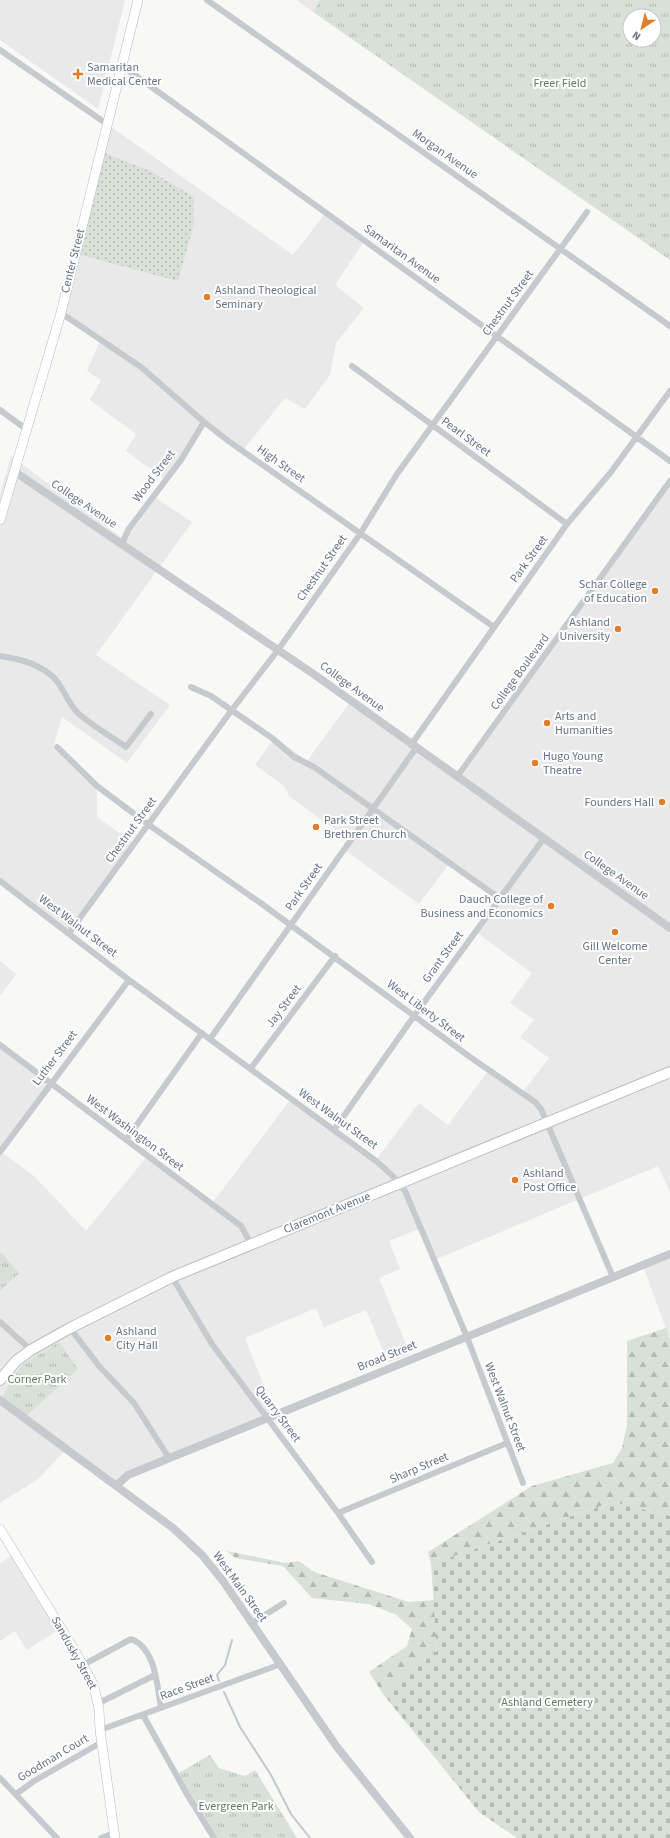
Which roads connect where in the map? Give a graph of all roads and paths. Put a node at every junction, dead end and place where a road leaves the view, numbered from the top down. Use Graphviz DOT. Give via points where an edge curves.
graph roads {
  1 [pos="138,0"];
  2 [pos="207,0"];
  3 [pos="0,50"];
  4 [pos="121,65"];
  5 [pos="107,124"];
  6 [pos="587,212"];
  7 [pos="561,248"];
  8 [pos="61,313"];
  9 [pos="670,326"];
  10 [pos="498,336"];
  11 [pos="352,366"];
  12 [pos="670,391"];
  13 [pos="0,410"];
  14 [pos="204,422"];
  15 [pos="432,426"];
  16 [pos="26,429"];
  17 [pos="636,436"];
  18 [pos="670,460"];
  19 [pos="15,472"];
  20 [pos="670,481"];
  21 [pos="1,514"];
  22 [pos="567,524"];
  23 [pos="360,534"];
  24 [pos="122,544"];
  25 [pos="494,626"];
  26 [pos="278,650"];
  27 [pos="0,656"];
  28 [pos="191,687"];
  29 [pos="231,711"];
  30 [pos="151,714"];
  31 [pos="414,746"];
  32 [pos="57,748"];
  33 [pos="457,777"];
  34 [pos="373,809"];
  35 [pos="149,824"];
  36 [pos="544,838"];
  37 [pos="0,881"];
  38 [pos="499,898"];
  39 [pos="291,924"];
  40 [pos="670,928"];
  41 [pos="69,933"];
  42 [pos="335,956"];
  43 [pos="129,980"];
  44 [pos="414,1016"];
  45 [pos="202,1033"];
  46 [pos="210,1038"];
  47 [pos="0,1045"];
  48 [pos="251,1068"];
  49 [pos="670,1072"];
  50 [pos="50,1084"];
  51 [pos="546,1123"];
  52 [pos="334,1130"];
  53 [pos="126,1140"];
  54 [pos="0,1152"];
  55 [pos="400,1183"];
  56 [pos="251,1244"];
  57 [pos="670,1254"];
  58 [pos="172,1277"];
  59 [pos="613,1277"];
  60 [pos="0,1322"];
  61 [pos="70,1328"];
  62 [pos="467,1337"];
  63 [pos="32,1350"];
  64 [pos="0,1380"];
  65 [pos="0,1400"];
  66 [pos="268,1418"];
  67 [pos="507,1443"];
  68 [pos="169,1458"];
  69 [pos="523,1483"];
  70 [pos="117,1485"];
  71 [pos="338,1513"];
  72 [pos="0,1529"];
  73 [pos="372,1562"];
  74 [pos="284,1603"];
  75 [pos="252,1623"];
  76 [pos="281,1664"];
  77 [pos="83,1665"];
  78 [pos="155,1675"];
  79 [pos="99,1703"];
  80 [pos="161,1708"];
  81 [pos="143,1715"];
  82 [pos="100,1730"];
  83 [pos="102,1742"];
  84 [pos="0,1778"];
  85 [pos="16,1794"];
  86 [pos="115,1836"];
  87 [pos="57,1838"];
  88 [pos="101,1838"];
  89 [pos="214,1838"];
  90 [pos="410,1838"];
  1 -- 4 [label="main road, Center Street"];
  2 -- 7 [label="street, Morgan Avenue"];
  3 -- 5 [label="street"];
  4 -- 5 [label="main road, Center Street"];
  4 -- 10 [label="street, Samaritan Avenue"];
  5 -- 8 [label="main road, Center Street"];
  6 -- 7 [label="street, Chestnut Street"];
  7 -- 9 [label="street, Morgan Avenue"];
  7 -- 10 [label="street, Chestnut Street"];
  8 -- 14 [label="street, High Street" via="141,367"];
  8 -- 16 [label="main road, Center Street"];
  10 -- 15 [label="street, Chestnut Street"];
  10 -- 17 [label="street, Samaritan Avenue"];
  11 -- 15 [label="street, Pearl Street"];
  12 -- 17 [label="street, Park Street"];
  13 -- 16 [label="street"];
  14 -- 23 [label="street, High Street"];
  14 -- 24 [label="street, Wood Street" via="181,460 128,530"];
  15 -- 22 [label="street, Pearl Street"];
  15 -- 23 [label="street, Chestnut Street" via="397,474"];
  16 -- 19 [label="main road, Center Street"];
  17 -- 18 [label="street, Samaritan Avenue"];
  17 -- 22 [label="street, Park Street" via="595,493"];
  19 -- 21 [label="main road, Center Street"];
  19 -- 24 [label="street, College Avenue"];
  20 -- 33 [label="street, College Boulevard"];
  22 -- 25 [label="street, Park Street"];
  23 -- 25 [label="street, High Street"];
  23 -- 26 [label="street, Chestnut Street"];
  24 -- 26 [label="street, College Avenue"];
  25 -- 31 [label="street, Park Street"];
  26 -- 29 [label="street, Chestnut Street"];
  26 -- 31 [label="street, College Avenue"];
  27 -- 30 [label="street" via="25,661 42,669 60,686 76,712 126,747"];
  28 -- 29 [label="street" via="206,692"];
  29 -- 34 [label="street" via="272,738 294,757 314,767"];
  29 -- 35 [label="street, Chestnut Street"];
  31 -- 33 [label="street, College Avenue"];
  31 -- 34 [label="street, Park Street"];
  32 -- 35 [label="street, West Liberty Street" via="97,786"];
  33 -- 36 [label="street, College Avenue"];
  34 -- 38 [label="street"];
  34 -- 39 [label="street, Park Street"];
  35 -- 39 [label="street, West Liberty Street"];
  35 -- 41 [label="street, Chestnut Street"];
  36 -- 38 [label="street, Grant Street"];
  36 -- 40 [label="street, College Avenue"];
  37 -- 41 [label="street, West Walnut Street"];
  38 -- 44 [label="street, Grant Street"];
  39 -- 42 [label="street, West Liberty Street"];
  39 -- 46 [label="street, Park Street"];
  41 -- 43 [label="street, West Walnut Street"];
  42 -- 44 [label="street, West Liberty Street"];
  42 -- 48 [label="street, Jay Street"];
  43 -- 45 [label="street, West Walnut Street"];
  43 -- 50 [label="street, Luther Street"];
  44 -- 51 [label="street, West Liberty Street" via="535,1102 541,1109"];
  44 -- 52 [label="street, Grant Street"];
  45 -- 46 [label="street, West Walnut Street"];
  45 -- 53 [label="street"];
  46 -- 48 [label="street, West Walnut Street"];
  47 -- 50 [label="street, West Washington Street"];
  48 -- 52 [label="street, West Walnut Street"];
  49 -- 51 [label="main road, Claremont Avenue"];
  50 -- 53 [label="street, West Washington Street"];
  50 -- 54 [label="street, Luther Street"];
  51 -- 55 [label="main road, Claremont Avenue"];
  51 -- 59 [label="street, West Liberty Street"];
  52 -- 55 [label="street, West Walnut Street" via="390,1172"];
  53 -- 56 [label="street, West Washington Street" via="241,1226"];
  55 -- 56 [label="main road, Claremont Avenue"];
  55 -- 62 [label="street, West Walnut Street"];
  56 -- 58 [label="main road, Claremont Avenue"];
  57 -- 59 [label="street, Broad Street"];
  58 -- 61 [label="main road, Claremont Avenue"];
  58 -- 66 [label="street, Quarry Street" via="212,1344"];
  59 -- 62 [label="street, Broad Street"];
  60 -- 63 [label="street"];
  61 -- 63 [label="main road, Claremont Avenue"];
  61 -- 68 [label="street" via="99,1366 134,1403"];
  62 -- 66 [label="street, Broad Street"];
  62 -- 67 [label="street, West Walnut Street"];
  63 -- 64 [label="main road, Claremont Avenue" via="16,1361"];
  65 -- 70 [label="street, West Main Street"];
  66 -- 68 [label="street, Broad Street"];
  66 -- 71 [label="street, Quarry Street"];
  67 -- 69 [label="street, West Walnut Street"];
  67 -- 71 [label="street, Sharp Street"];
  68 -- 70 [label="street, Broad Street" via="128,1475"];
  70 -- 75 [label="street, West Main Street" via="202,1554"];
  71 -- 73 [label="street, Quarry Street"];
  72 -- 77 [label="main road, Sandusky Street"];
  74 -- 75 [label="street"];
  75 -- 76 [label="street, West Main Street"];
  76 -- 80 [label="street, Race Street"];
  76 -- 90 [label="street, West Main Street" via="337,1746"];
  77 -- 78 [label="street" via="131,1639 140,1643 147,1653"];
  77 -- 79 [label="main road, Sandusky Street"];
  78 -- 79 [label="street"];
  78 -- 80 [label="street"];
  79 -- 82 [label="main road, Sandusky Street"];
  80 -- 81 [label="street, Race Street"];
  81 -- 82 [label="street, Race Street"];
  81 -- 89 [label="street"];
  82 -- 83 [label="main road, Sandusky Street"];
  83 -- 85 [label="street, Goodman Court"];
  83 -- 86 [label="main road, Sandusky Street"];
  84 -- 85 [label="street"];
  85 -- 87 [label="street"];
  86 -- 88 [label="street"];
}
